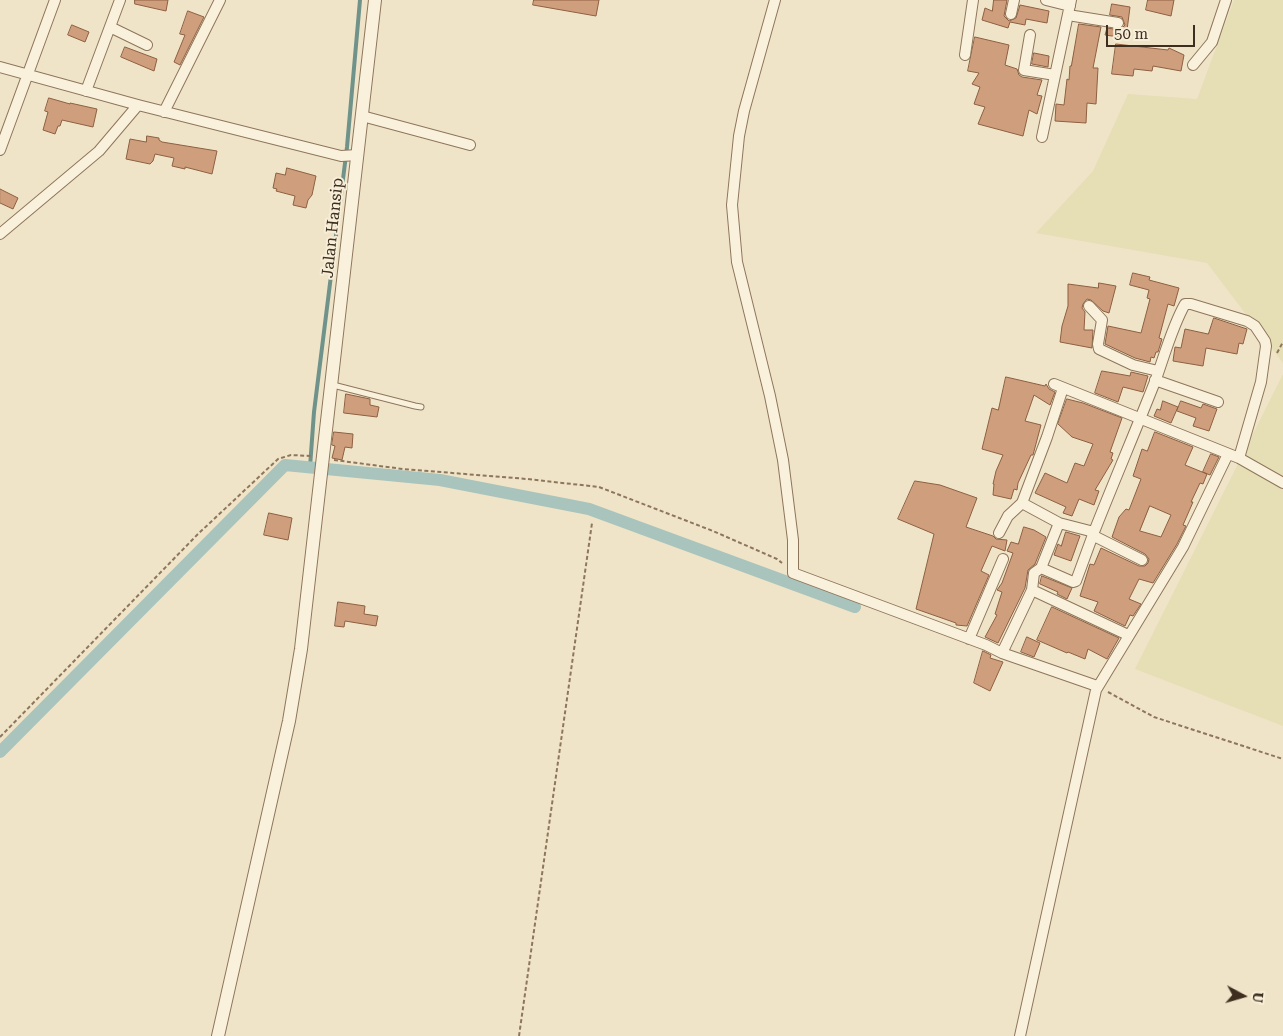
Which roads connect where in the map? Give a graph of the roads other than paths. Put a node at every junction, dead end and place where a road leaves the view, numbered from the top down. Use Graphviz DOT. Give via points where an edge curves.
graph roads {
  1 [pos="54,0"];
  2 [pos="120,0"];
  3 [pos="220,0"];
  4 [pos="375,0"];
  5 [pos="775,0"];
  6 [pos="973,0"];
  7 [pos="1014,0"];
  8 [pos="1046,0"];
  9 [pos="1226,0"];
  10 [pos="1070,7"];
  11 [pos="1011,14"];
  12 [pos="1118,23"];
  13 [pos="110,27"];
  14 [pos="1030,35"];
  15 [pos="147,45"];
  16 [pos="965,55"];
  17 [pos="1193,65"];
  18 [pos="0,67"];
  19 [pos="28,75"];
  20 [pos="1055,75"];
  21 [pos="86,92"];
  22 [pos="138,105"];
  23 [pos="164,112"];
  24 [pos="362,116"];
  25 [pos="1042,137"];
  26 [pos="470,145"];
  27 [pos="0,150"];
  28 [pos="350,155"];
  29 [pos="0,234"];
  30 [pos="1088,306"];
  31 [pos="1157,376"];
  32 [pos="332,384"];
  33 [pos="1218,402"];
  34 [pos="421,407"];
  35 [pos="1140,418"];
  36 [pos="1228,454"];
  37 [pos="1239,458"];
  38 [pos="1283,483"];
  39 [pos="1022,503"];
  40 [pos="1059,523"];
  41 [pos="999,533"];
  42 [pos="1093,534"];
  43 [pos="1003,558"];
  44 [pos="1142,560"];
  45 [pos="1041,568"];
  46 [pos="1032,590"];
  47 [pos="1128,635"];
  48 [pos="969,639"];
  49 [pos="1002,653"];
  50 [pos="1097,688"];
  51 [pos="218,1036"];
  52 [pos="1020,1036"];
  1 -- 19 [label="street"];
  2 -- 13 [label="street"];
  3 -- 23 [label="street"];
  4 -- 24 [label="street, Jalan Hansip"];
  5 -- 48 [label="street" via="744,111 732,205 737,262 783,460 798,575"];
  6 -- 16 [label="street"];
  7 -- 11 [label="street"];
  8 -- 10 [label="street"];
  9 -- 17 [label="street" via="1212,42"];
  10 -- 12 [label="street"];
  10 -- 20 [label="street"];
  13 -- 15 [label="street"];
  13 -- 21 [label="street"];
  14 -- 20 [label="street" via="1024,70"];
  18 -- 19 [label="street"];
  19 -- 21 [label="street"];
  19 -- 27 [label="street"];
  20 -- 25 [label="street"];
  21 -- 22 [label="street"];
  22 -- 23 [label="street"];
  22 -- 29 [label="street" via="98,151"];
  23 -- 28 [label="street"];
  24 -- 26 [label="street"];
  24 -- 28 [label="street, Jalan Hansip"];
  28 -- 32 [label="street, Jalan Hansip"];
  30 -- 31 [label="street" via="1102,320 1099,349"];
  31 -- 33 [label="street"];
  31 -- 35 [label="street"];
  31 -- 37 [label="street" via="1186,303 1248,321 1255,326 1266,346 1259,388"];
  32 -- 34 [label="lane"];
  32 -- 51 [label="street, Jalan Hansip" via="320,457 302,649 289,721"];
  35 -- 36 [label="street"];
  35 -- 39 [label="street" via="1059,386 1048,437"];
  35 -- 42 [label="street"];
  36 -- 37 [label="street"];
  36 -- 47 [label="street" via="1183,547"];
  37 -- 38 [label="street"];
  39 -- 40 [label="street"];
  39 -- 41 [label="street" via="1008,516"];
  40 -- 42 [label="street"];
  40 -- 45 [label="street"];
  42 -- 44 [label="street"];
  42 -- 45 [label="street" via="1076,581"];
  43 -- 48 [label="street"];
  45 -- 46 [label="street" via="1034,574"];
  46 -- 47 [label="street"];
  46 -- 49 [label="street"];
  47 -- 50 [label="street"];
  48 -- 49 [label="street"];
  49 -- 50 [label="street"];
  50 -- 52 [label="street"];
}
